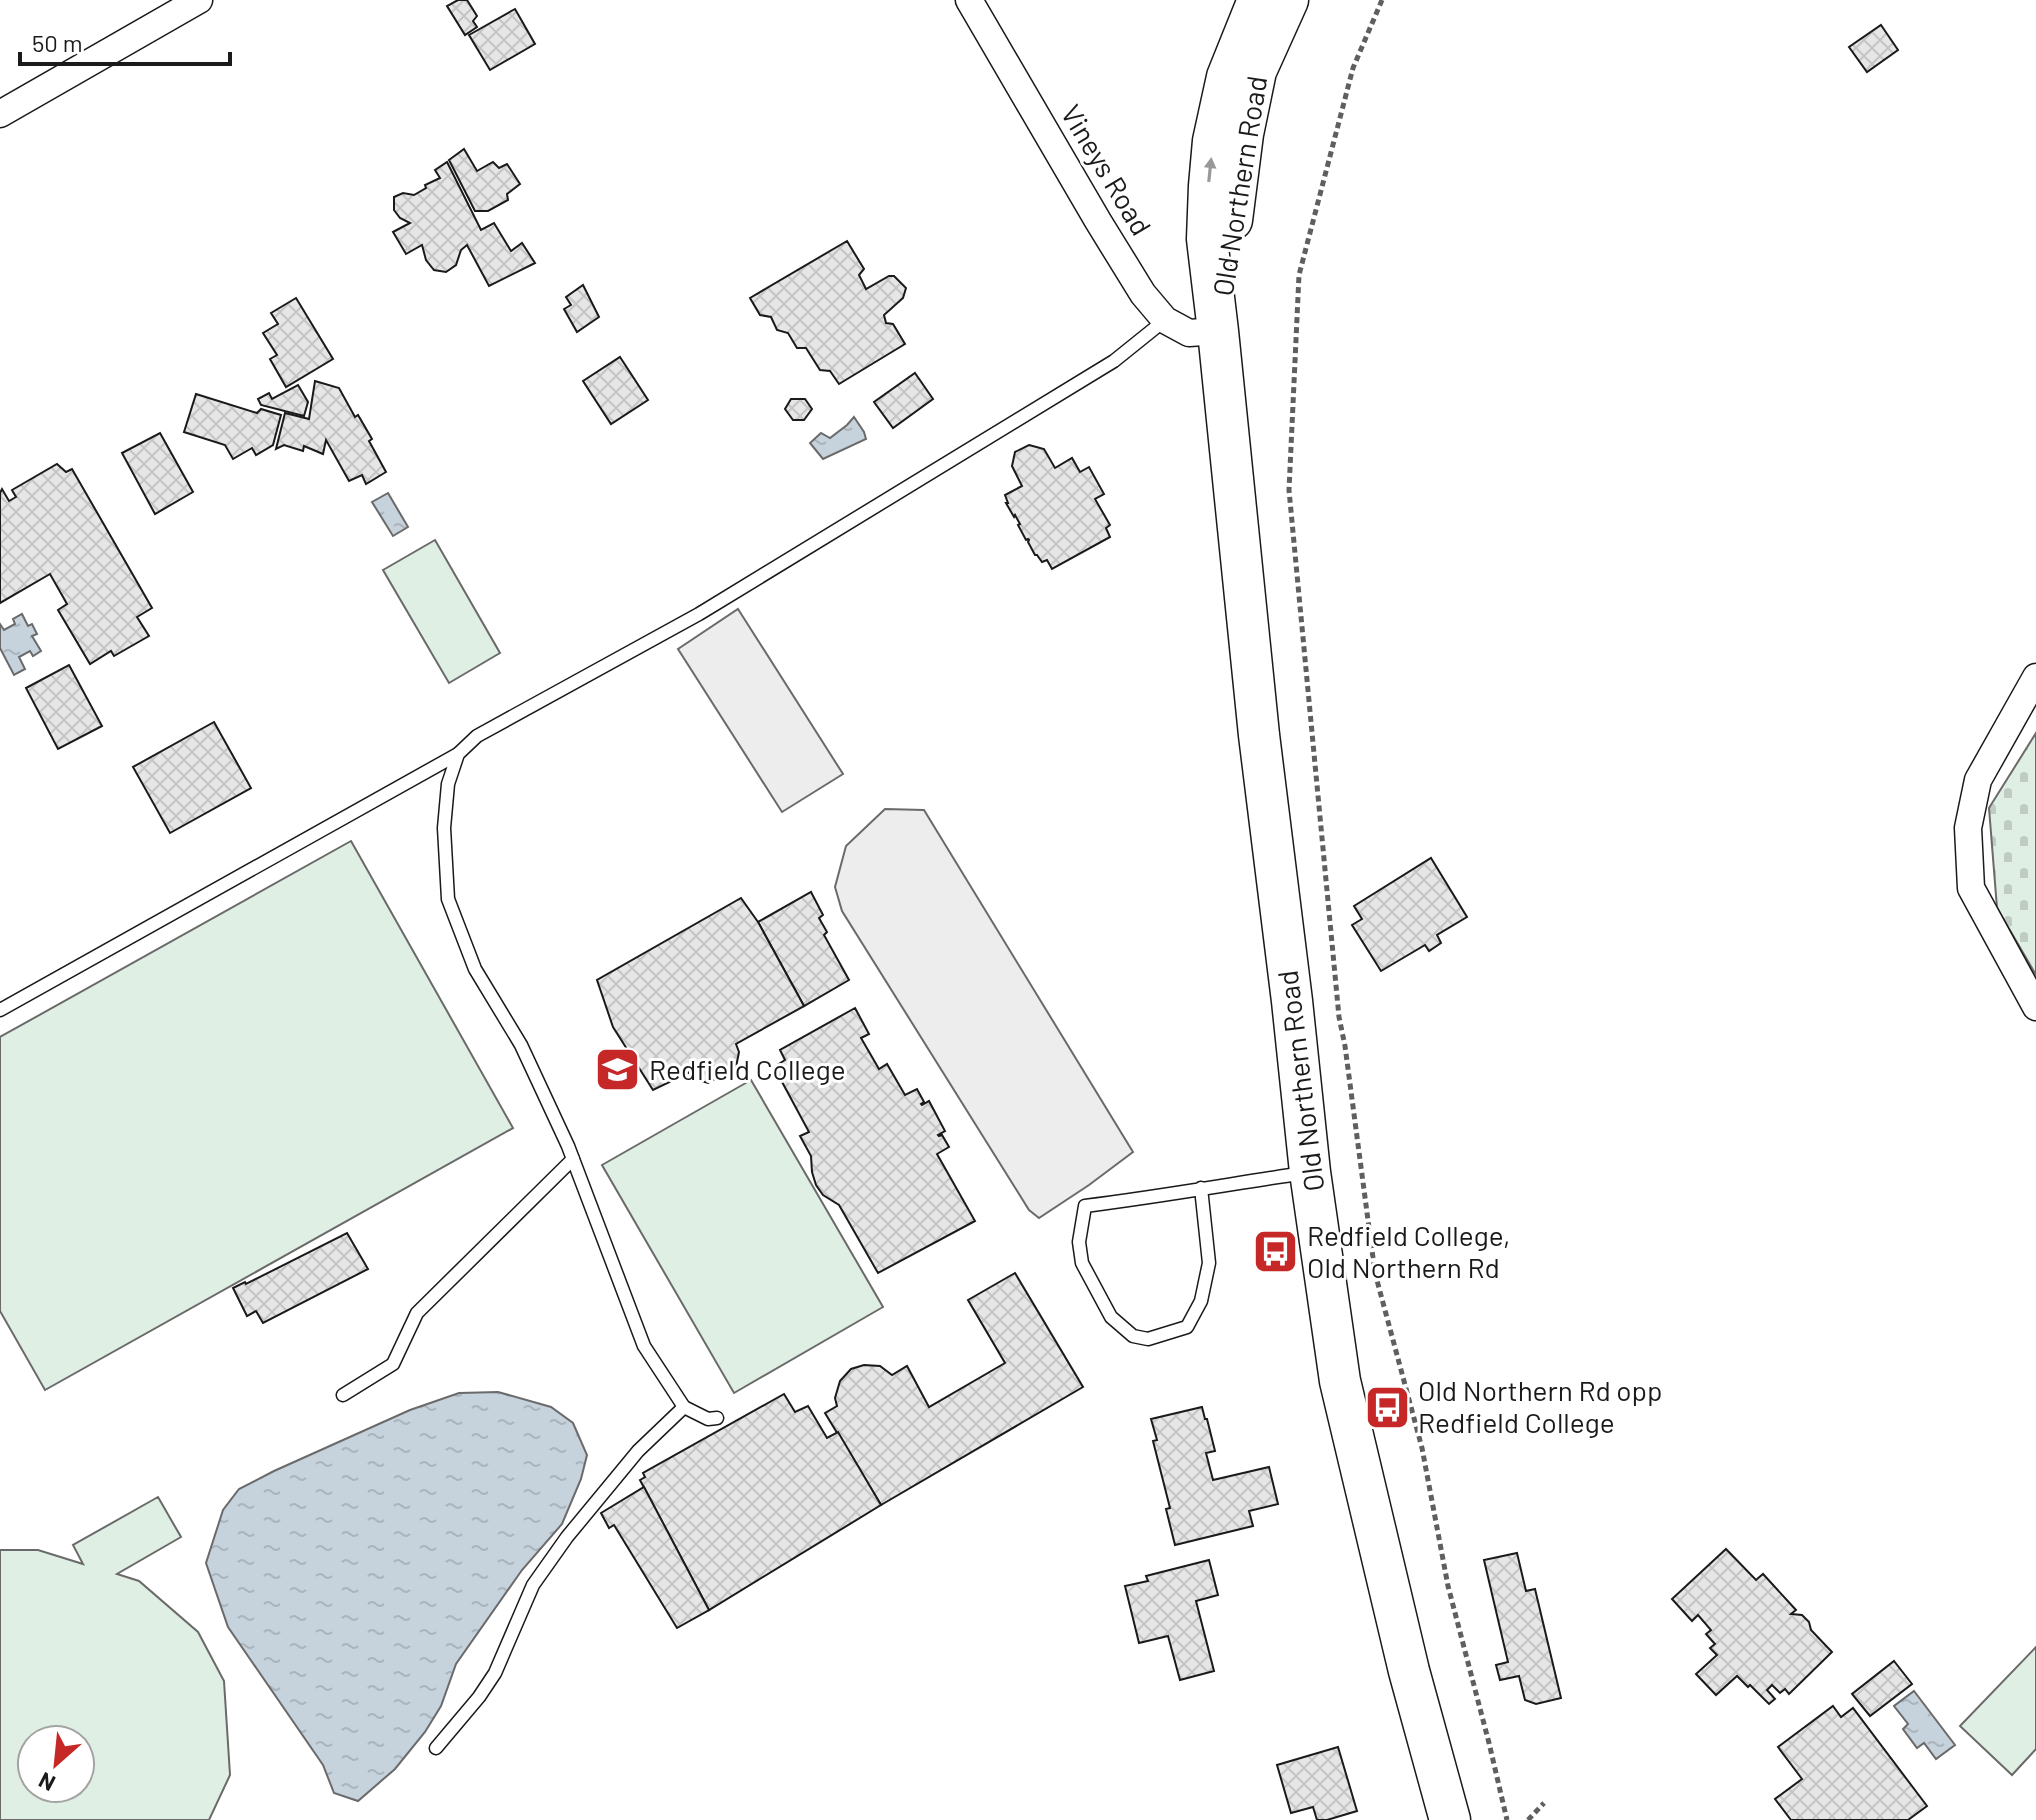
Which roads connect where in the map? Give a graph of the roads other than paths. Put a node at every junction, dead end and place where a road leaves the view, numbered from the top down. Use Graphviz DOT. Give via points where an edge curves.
graph roads {
  1 [pos="199,0"];
  2 [pos="969,0"];
  3 [pos="1258,0"];
  4 [pos="1288,0"];
  5 [pos="0,114"];
  6 [pos="1165,320"];
  7 [pos="1218,331"];
  8 [pos="2036,677"];
  9 [pos="458,754"];
  10 [pos="2036,1007"];
  11 [pos="0,1010"];
  12 [pos="573,1159"];
  13 [pos="1310,1172"];
  14 [pos="1201,1188"];
  15 [pos="343,1395"];
  16 [pos="684,1407"];
  17 [pos="717,1418"];
  18 [pos="436,1748"];
  19 [pos="1450,1820"];
  1 -- 5 [label="street"];
  2 -- 6 [label="street, Vineys Road" via="1143,294"];
  7 -- 3 [label="main road, Old Northern Road, one-way" via="1207,239 1213,141 1227,77"];
  4 -- 7 [label="main road, Old Northern Road" via="1256,71"];
  6 -- 7 [label="street" via="1189,333"];
  6 -- 9 [label="lane" via="1075,385 699,614 477,736"];
  7 -- 13 [label="main road, Old Northern Road"];
  8 -- 10 [label="street" via="1978,780 1968,828 1971,888"];
  9 -- 11 [label="lane"];
  9 -- 12 [label="lane" via="448,784 444,828 448,899 475,969 521,1045"];
  12 -- 15 [label="lane" via="417,1313 393,1364"];
  12 -- 16 [label="lane" via="644,1346"];
  13 -- 14 [label="lane"];
  13 -- 19 [label="main road, Old Northern Road" via="1340,1381"];
  14 -- 14 [label="lane" via="1209,1263 1201,1301 1187,1327 1148,1339 1133,1336 1111,1317 1082,1263 1079,1242 1085,1206"];
  16 -- 17 [label="lane"];
  16 -- 18 [label="lane" via="638,1451 567,1537 533,1585 495,1673"];
}
